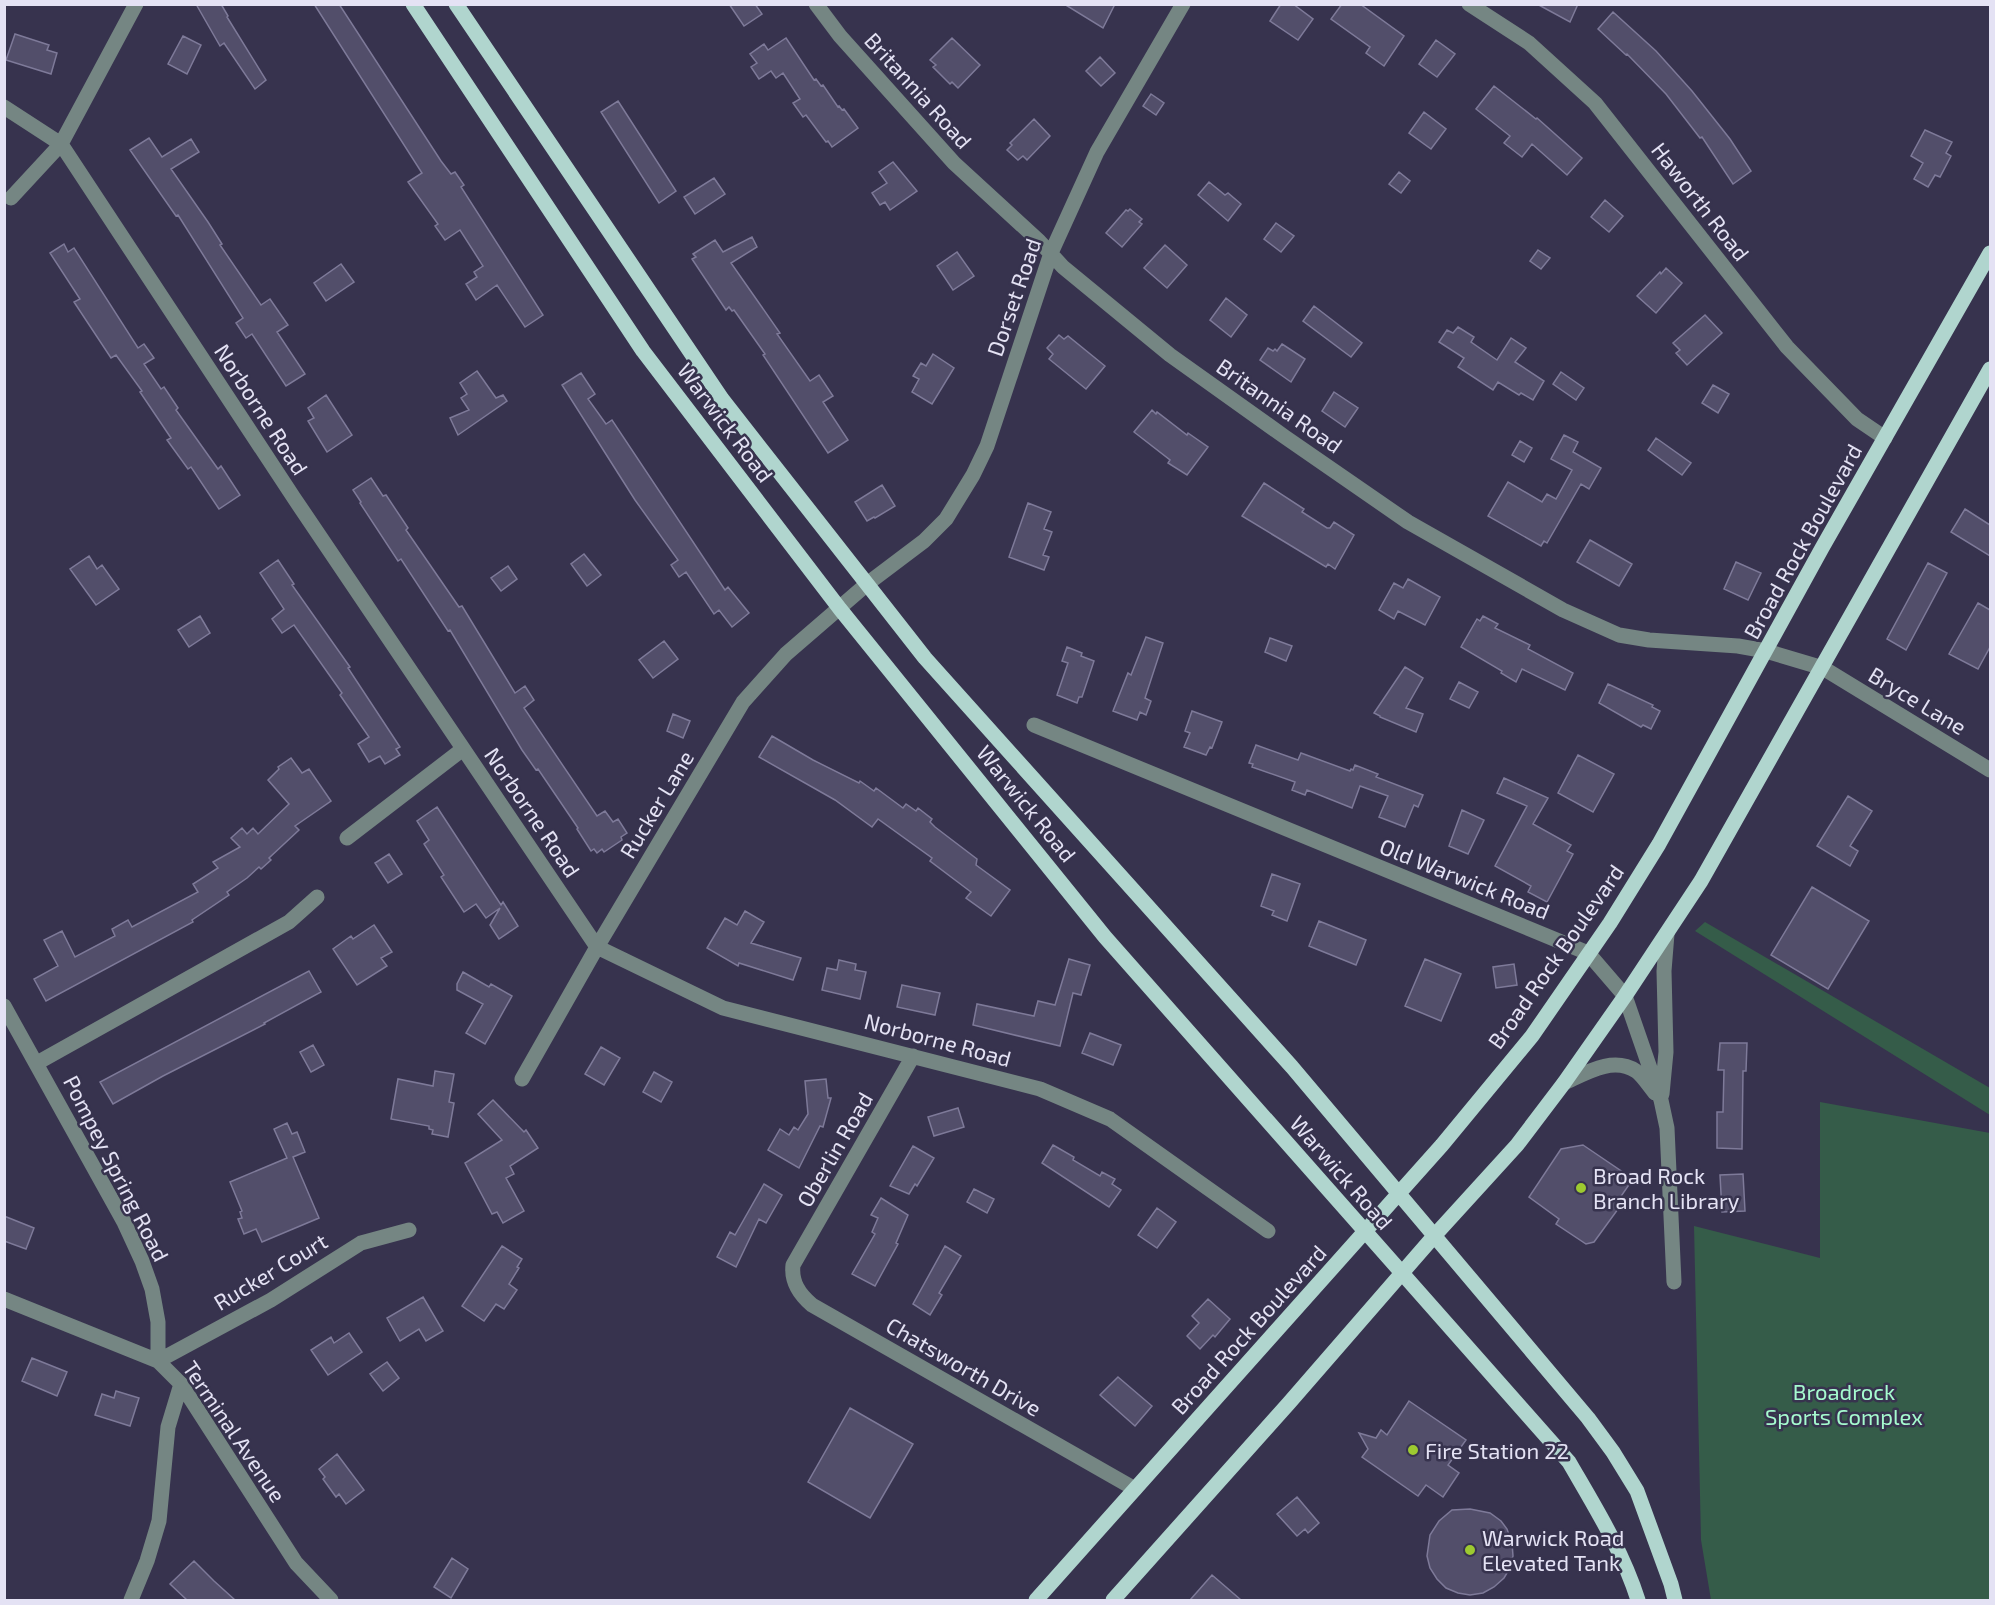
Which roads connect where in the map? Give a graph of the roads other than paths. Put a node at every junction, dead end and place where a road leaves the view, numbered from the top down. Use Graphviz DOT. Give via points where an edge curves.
graph roads {
  1 [pos="136,4"];
  2 [pos="412,4"];
  3 [pos="456,4"];
  4 [pos="816,4"];
  5 [pos="1183,4"];
  6 [pos="1469,4"];
  7 [pos="4,106"];
  8 [pos="61,144"];
  9 [pos="11,198"];
  10 [pos="1051,253"];
  11 [pos="1990,253"];
  12 [pos="1990,369"];
  13 [pos="1886,438"];
  14 [pos="867,584"];
  15 [pos="840,609"];
  16 [pos="1766,651"];
  17 [pos="1822,668"];
  18 [pos="1034,725"];
  19 [pos="463,749"];
  20 [pos="1990,770"];
  21 [pos="347,838"];
  22 [pos="316,897"];
  23 [pos="1666,934"];
  24 [pos="597,947"];
  25 [pos="1588,953"];
  26 [pos="1625,996"];
  27 [pos="4,1006"];
  28 [pos="913,1056"];
  29 [pos="37,1063"];
  30 [pos="522,1078"];
  31 [pos="1564,1083"];
  32 [pos="1661,1100"];
  33 [pos="1400,1193"];
  34 [pos="409,1230"];
  35 [pos="1268,1231"];
  36 [pos="1365,1233"];
  37 [pos="1435,1235"];
  38 [pos="793,1265"];
  39 [pos="1402,1273"];
  40 [pos="1674,1282"];
  41 [pos="4,1299"];
  42 [pos="158,1360"];
  43 [pos="181,1384"];
  44 [pos="1135,1489"];
  45 [pos="130,1600"];
  46 [pos="331,1600"];
  47 [pos="1036,1600"];
  48 [pos="1113,1600"];
  49 [pos="1638,1600"];
  50 [pos="1675,1600"];
  1 -- 8 [label="street"];
  2 -- 15 [label="main road, Warwick Road" via="643,351"];
  3 -- 14 [label="main road, Warwick Road" via="722,399"];
  4 -- 10 [label="street, Britannia Road" via="954,163"];
  5 -- 10 [label="street, Dorset Road" via="1097,152"];
  6 -- 13 [label="street, Haworth Road" via="1529,43 1595,102 1787,346 1857,419"];
  7 -- 8 [label="street, Norborne Road"];
  8 -- 9 [label="street"];
  8 -- 19 [label="street, Norborne Road"];
  10 -- 14 [label="street, Dorset Road" via="987,446 973,475 946,519 924,541"];
  10 -- 16 [label="street, Britannia Road" via="1170,355 1294,444 1408,522 1563,610 1619,635"];
  11 -- 13 [label="main road, Broad Rock Boulevard"];
  12 -- 17 [label="main road"];
  13 -- 16 [label="main road, Broad Rock Boulevard"];
  14 -- 15 [label="street, Rucker Lane"];
  14 -- 33 [label="main road, Warwick Road" via="925,658"];
  15 -- 24 [label="street, Rucker Lane" via="786,654 743,702"];
  15 -- 36 [label="main road, Warwick Road" via="1105,937"];
  16 -- 17 [label="street, Britannia Road"];
  16 -- 25 [label="main road, Broad Rock Boulevard" via="1659,844"];
  17 -- 20 [label="street, Bryce Lane"];
  17 -- 23 [label="main road" via="1701,881"];
  18 -- 25 [label="street, Old Warwick Road"];
  19 -- 21 [label="street"];
  19 -- 24 [label="street, Norborne Road"];
  22 -- 29 [label="street" via="288,922"];
  23 -- 26 [label="main road"];
  23 -- 32 [label="street" via="1666,1052"];
  24 -- 28 [label="street, Norborne Road" via="723,1008"];
  24 -- 30 [label="street, Rucker Lane"];
  25 -- 26 [label="street, Old Warwick Road"];
  25 -- 33 [label="main road, Broad Rock Boulevard" via="1532,1036"];
  26 -- 31 [label="main road"];
  26 -- 32 [label="street, Old Warwick Road"];
  27 -- 29 [label="street, Pompey Spring Road"];
  28 -- 35 [label="street, Norborne Road" via="1040,1089 1110,1119"];
  28 -- 38 [label="street, Oberlin Road"];
  29 -- 42 [label="street, Pompey Spring Road" via="142,1261 159,1322"];
  31 -- 32 [label="street" via="1599,1067 1623,1066 1637,1072"];
  31 -- 37 [label="main road" via="1517,1145"];
  32 -- 40 [label="street, Old Warwick Road" via="1667,1128"];
  33 -- 36 [label="main road, Broad Rock Boulevard"];
  33 -- 37 [label="main road, Warwick Road"];
  34 -- 42 [label="street, Rucker Court" via="361,1243 271,1300"];
  36 -- 39 [label="main road, Warwick Road"];
  36 -- 44 [label="main road, Broad Rock Boulevard"];
  37 -- 39 [label="main road"];
  37 -- 50 [label="main road, Warwick Road" via="1613,1452 1637,1491"];
  38 -- 44 [label="street, Chatsworth Drive" via="795,1285 812,1305"];
  39 -- 48 [label="main road"];
  39 -- 49 [label="main road, Warwick Road" via="1569,1462 1606,1525"];
  41 -- 42 [label="street, Terminal Avenue"];
  42 -- 43 [label="street, Terminal Avenue"];
  43 -- 45 [label="street" via="168,1427 159,1521"];
  43 -- 46 [label="street, Terminal Avenue" via="296,1563"];
  44 -- 47 [label="main road, Broad Rock Boulevard"];
}
